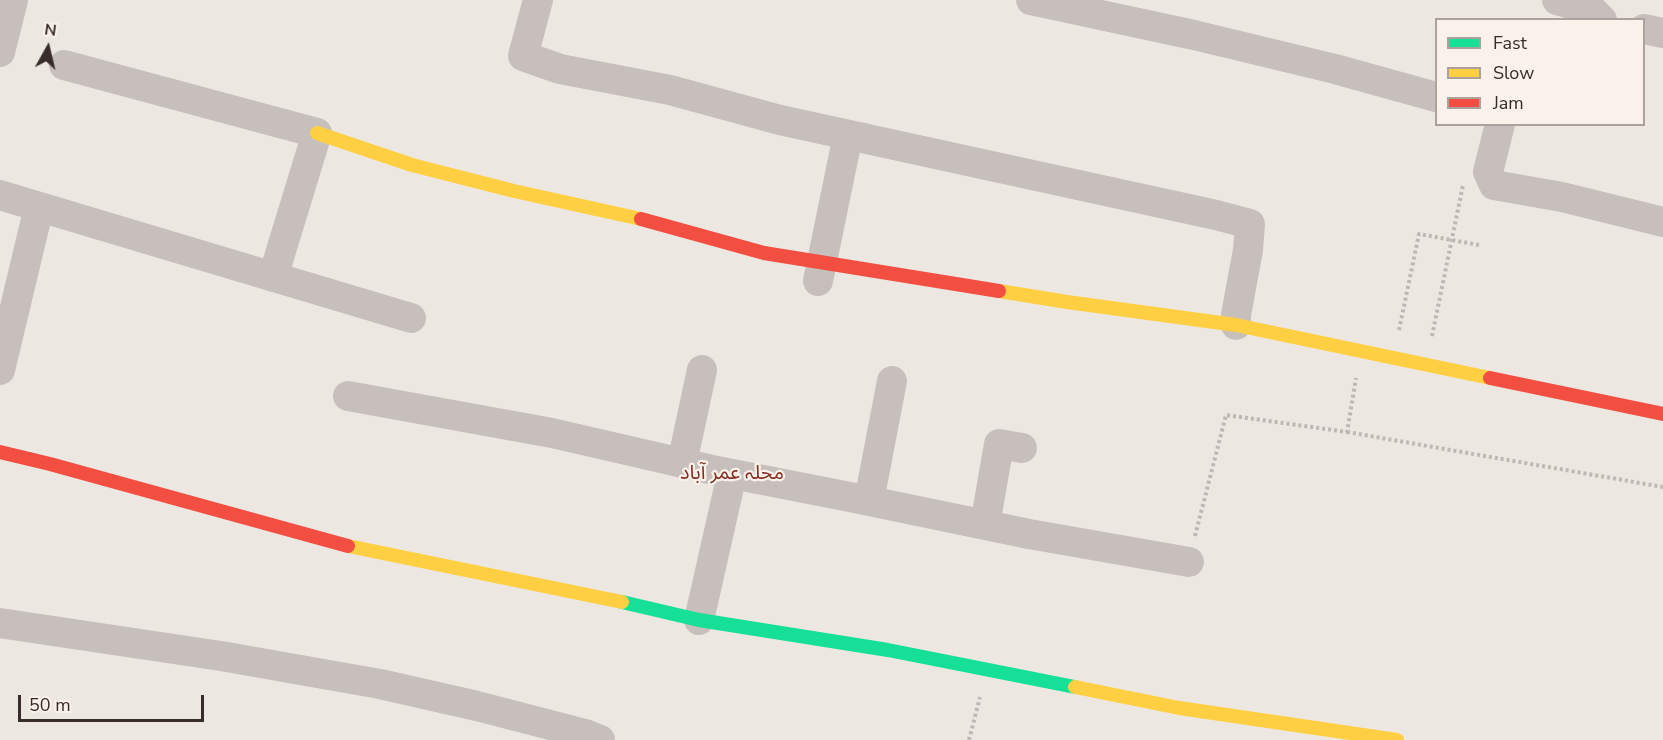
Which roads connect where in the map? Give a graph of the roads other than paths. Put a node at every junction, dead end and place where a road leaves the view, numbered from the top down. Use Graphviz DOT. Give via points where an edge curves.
graph roads {
  1 [pos="13,0"];
  2 [pos="538,0"];
  3 [pos="1031,0"];
  4 [pos="1557,0"];
  5 [pos="1600,18"];
  6 [pos="1645,28"];
  7 [pos="1663,33"];
  8 [pos="0,52"];
  9 [pos="64,65"];
  10 [pos="1435,96"];
  11 [pos="1500,126"];
  12 [pos="317,133"];
  13 [pos="864,138"];
  14 [pos="0,195"];
  15 [pos="39,207"];
  16 [pos="1663,222"];
  17 [pos="820,272"];
  18 [pos="273,277"];
  19 [pos="411,318"];
  20 [pos="1236,325"];
  21 [pos="0,370"];
  22 [pos="702,370"];
  23 [pos="892,381"];
  24 [pos="348,396"];
  25 [pos="1663,414"];
  26 [pos="1022,448"];
  27 [pos="0,452"];
  28 [pos="682,463"];
  29 [pos="732,474"];
  30 [pos="868,501"];
  31 [pos="985,525"];
  32 [pos="1189,561"];
  33 [pos="699,620"];
  34 [pos="0,623"];
  35 [pos="600,740"];
  36 [pos="1397,740"];
  1 -- 8 [label="street"];
  2 -- 13 [label="street" via="524,56 560,69 670,90"];
  3 -- 10 [label="street" via="1205,37"];
  4 -- 5 [label="street" via="1592,10"];
  6 -- 7 [label="street"];
  9 -- 12 [label="street"];
  11 -- 16 [label="street" via="1488,172 1494,185"];
  12 -- 17 [label="street" via="412,165 626,215"];
  12 -- 18 [label="street"];
  13 -- 17 [label="street" via="848,135"];
  13 -- 20 [label="street" via="1250,224"];
  14 -- 15 [label="street"];
  15 -- 18 [label="street"];
  15 -- 21 [label="street"];
  17 -- 20 [label="street"];
  18 -- 19 [label="street"];
  20 -- 25 [label="street"];
  22 -- 28 [label="street"];
  23 -- 30 [label="street"];
  24 -- 28 [label="street" via="552,433"];
  26 -- 31 [label="street" via="999,444"];
  27 -- 33 [label="street" via="345,545"];
  28 -- 29 [label="street"];
  29 -- 30 [label="street"];
  29 -- 33 [label="street"];
  30 -- 31 [label="street"];
  31 -- 32 [label="street"];
  33 -- 36 [label="street" via="888,650 1179,708"];
  34 -- 35 [label="street" via="380,684"];
}
